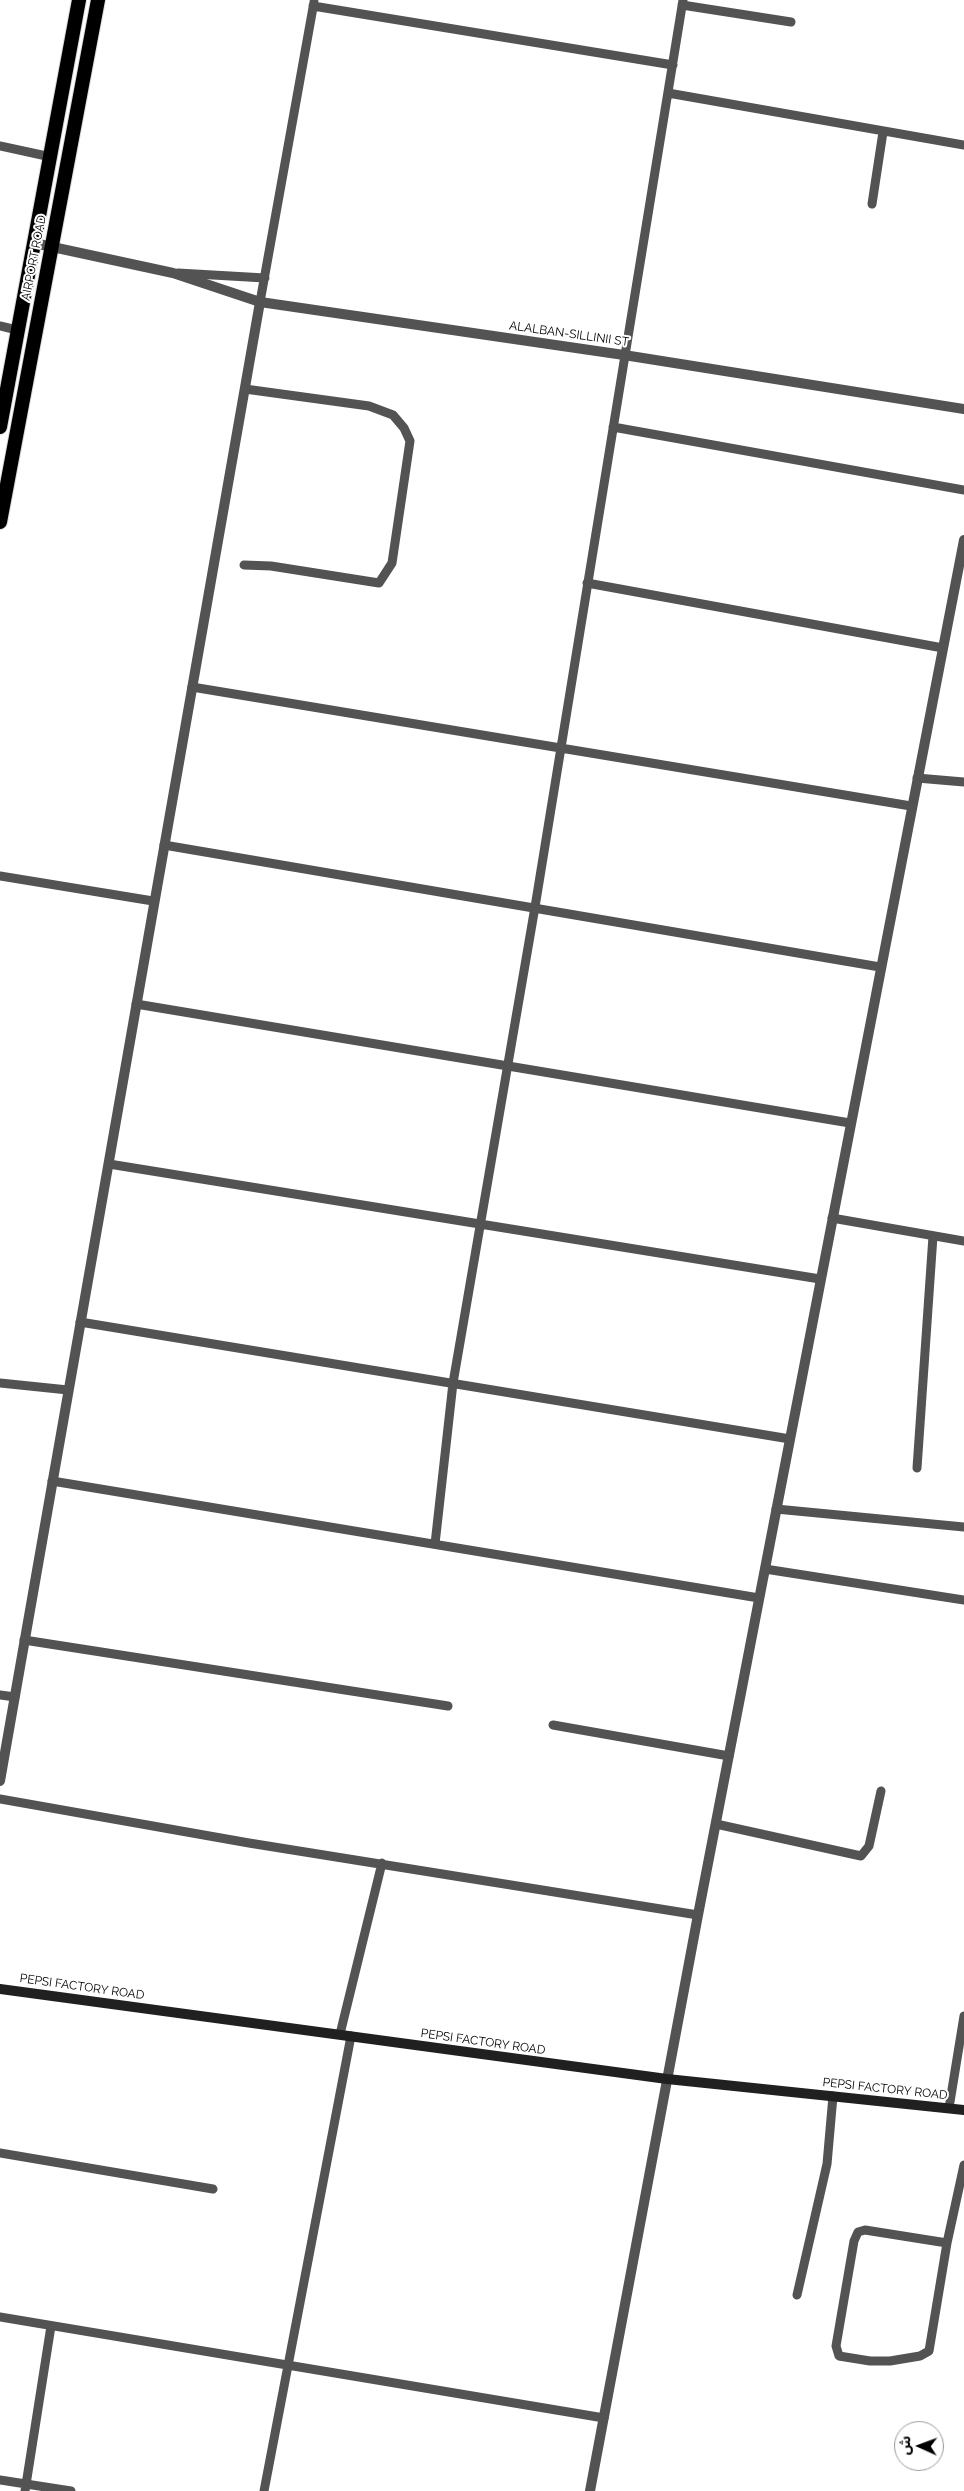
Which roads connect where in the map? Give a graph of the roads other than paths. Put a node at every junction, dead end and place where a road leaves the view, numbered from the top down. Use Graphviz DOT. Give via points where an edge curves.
graph roads {
  1 [pos="79,0"];
  2 [pos="98,0"];
  3 [pos="683,2"];
  4 [pos="314,3"];
  5 [pos="791,22"];
  6 [pos="673,65"];
  7 [pos="668,93"];
  8 [pos="883,132"];
  9 [pos="964,145"];
  10 [pos="0,146"];
  11 [pos="51,157"];
  12 [pos="872,204"];
  13 [pos="34,243"];
  14 [pos="52,245"];
  15 [pos="173,273"];
  16 [pos="265,278"];
  17 [pos="260,302"];
  18 [pos="0,326"];
  19 [pos="17,330"];
  20 [pos="624,355"];
  21 [pos="245,389"];
  22 [pos="964,409"];
  23 [pos="0,427"];
  24 [pos="613,427"];
  25 [pos="964,490"];
  26 [pos="0,522"];
  27 [pos="964,540"];
  28 [pos="963,557"];
  29 [pos="244,565"];
  30 [pos="587,583"];
  31 [pos="942,648"];
  32 [pos="192,687"];
  33 [pos="561,746"];
  34 [pos="917,778"];
  35 [pos="964,782"];
  36 [pos="911,806"];
  37 [pos="164,845"];
  38 [pos="0,876"];
  39 [pos="153,901"];
  40 [pos="536,907"];
  41 [pos="880,967"];
  42 [pos="136,1004"];
  43 [pos="508,1066"];
  44 [pos="850,1123"];
  45 [pos="109,1164"];
  46 [pos="832,1218"];
  47 [pos="480,1224"];
  48 [pos="933,1236"];
  49 [pos="964,1241"];
  50 [pos="820,1279"];
  51 [pos="80,1322"];
  52 [pos="0,1383"];
  53 [pos="453,1383"];
  54 [pos="68,1390"];
  55 [pos="790,1439"];
  56 [pos="917,1468"];
  57 [pos="52,1481"];
  58 [pos="776,1509"];
  59 [pos="964,1527"];
  60 [pos="435,1544"];
  61 [pos="765,1568"];
  62 [pos="759,1598"];
  63 [pos="964,1600"];
  64 [pos="24,1640"];
  65 [pos="0,1695"];
  66 [pos="15,1697"];
  67 [pos="448,1706"];
  68 [pos="553,1725"];
  69 [pos="729,1756"];
  70 [pos="0,1781"];
  71 [pos="881,1791"];
  72 [pos="0,1799"];
  73 [pos="716,1824"];
  74 [pos="382,1863"];
  75 [pos="698,1915"];
  76 [pos="0,1989"];
  77 [pos="964,2016"];
  78 [pos="345,2035"];
  79 [pos="667,2080"];
  80 [pos="834,2096"];
  81 [pos="949,2108"];
  82 [pos="964,2110"];
  83 [pos="0,2153"];
  84 [pos="964,2165"];
  85 [pos="213,2189"];
  86 [pos="947,2243"];
  87 [pos="797,2295"];
  88 [pos="0,2317"];
  89 [pos="52,2326"];
  90 [pos="287,2364"];
  91 [pos="604,2418"];
  92 [pos="0,2480"];
  93 [pos="26,2487"];
  94 [pos="71,2491"];
  95 [pos="264,2491"];
  96 [pos="590,2491"];
  1 -- 11 [label="highway, AIRPORT ROAD"];
  2 -- 14 [label="highway, AIRPORT ROAD"];
  3 -- 5 [label="street"];
  3 -- 6 [label="street"];
  4 -- 6 [label="street"];
  4 -- 16 [label="street"];
  6 -- 7 [label="street"];
  7 -- 8 [label="street"];
  7 -- 20 [label="street"];
  8 -- 9 [label="street"];
  8 -- 12 [label="street"];
  10 -- 11 [label="street"];
  11 -- 13 [label="highway, AIRPORT ROAD"];
  13 -- 14 [label="street, ALALBAN-SILLINII ST"];
  13 -- 19 [label="highway, AIRPORT ROAD"];
  14 -- 15 [label="street, ALALBAN-SILLINII ST"];
  14 -- 26 [label="highway, AIRPORT ROAD"];
  15 -- 16 [label="street, ALALBAN-SILLINII ST"];
  15 -- 17 [label="street, ALALBAN-SILLINII ST"];
  16 -- 17 [label="street"];
  17 -- 20 [label="street, ALALBAN-SILLINII ST"];
  17 -- 21 [label="street"];
  18 -- 19 [label="street"];
  19 -- 23 [label="highway, AIRPORT ROAD"];
  20 -- 22 [label="street, ALALBAN-SILLINII ST"];
  20 -- 24 [label="street"];
  21 -- 29 [label="street" via="369,406 393,415 410,441 392,563 379,583 272,566"];
  21 -- 32 [label="street"];
  24 -- 25 [label="street"];
  24 -- 30 [label="street"];
  27 -- 28 [label="street"];
  28 -- 31 [label="street"];
  30 -- 31 [label="street"];
  30 -- 33 [label="street"];
  31 -- 34 [label="street"];
  32 -- 33 [label="street"];
  32 -- 37 [label="street"];
  33 -- 36 [label="street"];
  33 -- 40 [label="street"];
  34 -- 35 [label="street"];
  34 -- 36 [label="street"];
  36 -- 41 [label="street"];
  37 -- 39 [label="street"];
  37 -- 40 [label="street"];
  38 -- 39 [label="street"];
  39 -- 42 [label="street"];
  40 -- 41 [label="street"];
  40 -- 43 [label="street"];
  41 -- 44 [label="street"];
  42 -- 43 [label="street"];
  42 -- 45 [label="street"];
  43 -- 44 [label="street"];
  43 -- 47 [label="street"];
  44 -- 46 [label="street"];
  45 -- 47 [label="street"];
  45 -- 51 [label="street"];
  46 -- 48 [label="street"];
  46 -- 50 [label="street"];
  47 -- 50 [label="street"];
  47 -- 53 [label="street"];
  48 -- 49 [label="street"];
  48 -- 56 [label="street"];
  50 -- 55 [label="street"];
  51 -- 53 [label="street"];
  51 -- 54 [label="street"];
  52 -- 54 [label="street"];
  53 -- 55 [label="street"];
  53 -- 60 [label="street"];
  54 -- 57 [label="street"];
  55 -- 58 [label="street"];
  57 -- 60 [label="street"];
  57 -- 64 [label="street"];
  58 -- 59 [label="street"];
  58 -- 61 [label="street"];
  60 -- 62 [label="street"];
  61 -- 62 [label="street"];
  61 -- 63 [label="street"];
  62 -- 69 [label="street"];
  64 -- 66 [label="street"];
  64 -- 67 [label="street"];
  65 -- 66 [label="street"];
  66 -- 70 [label="street"];
  68 -- 69 [label="street"];
  69 -- 73 [label="street"];
  71 -- 73 [label="street" via="869,1846 861,1856"];
  72 -- 74 [label="street"];
  73 -- 75 [label="street"];
  74 -- 75 [label="street"];
  74 -- 78 [label="street"];
  75 -- 79 [label="street"];
  76 -- 78 [label="main road, PEPSI FACTORY ROAD"];
  77 -- 81 [label="street"];
  78 -- 79 [label="main road, PEPSI FACTORY ROAD"];
  78 -- 90 [label="street"];
  79 -- 80 [label="main road, PEPSI FACTORY ROAD"];
  79 -- 91 [label="street"];
  80 -- 81 [label="main road, PEPSI FACTORY ROAD"];
  80 -- 87 [label="street" via="827,2164"];
  81 -- 82 [label="main road, PEPSI FACTORY ROAD"];
  83 -- 85 [label="street"];
  84 -- 86 [label="street"];
  86 -- 86 [label="street" via="927,2353 882,2362 839,2356 836,2346 858,2232 866,2230"];
  88 -- 89 [label="street"];
  89 -- 90 [label="street"];
  89 -- 93 [label="street"];
  90 -- 91 [label="street"];
  90 -- 95 [label="street"];
  91 -- 96 [label="street"];
  92 -- 93 [label="street"];
  93 -- 94 [label="street"];
}
